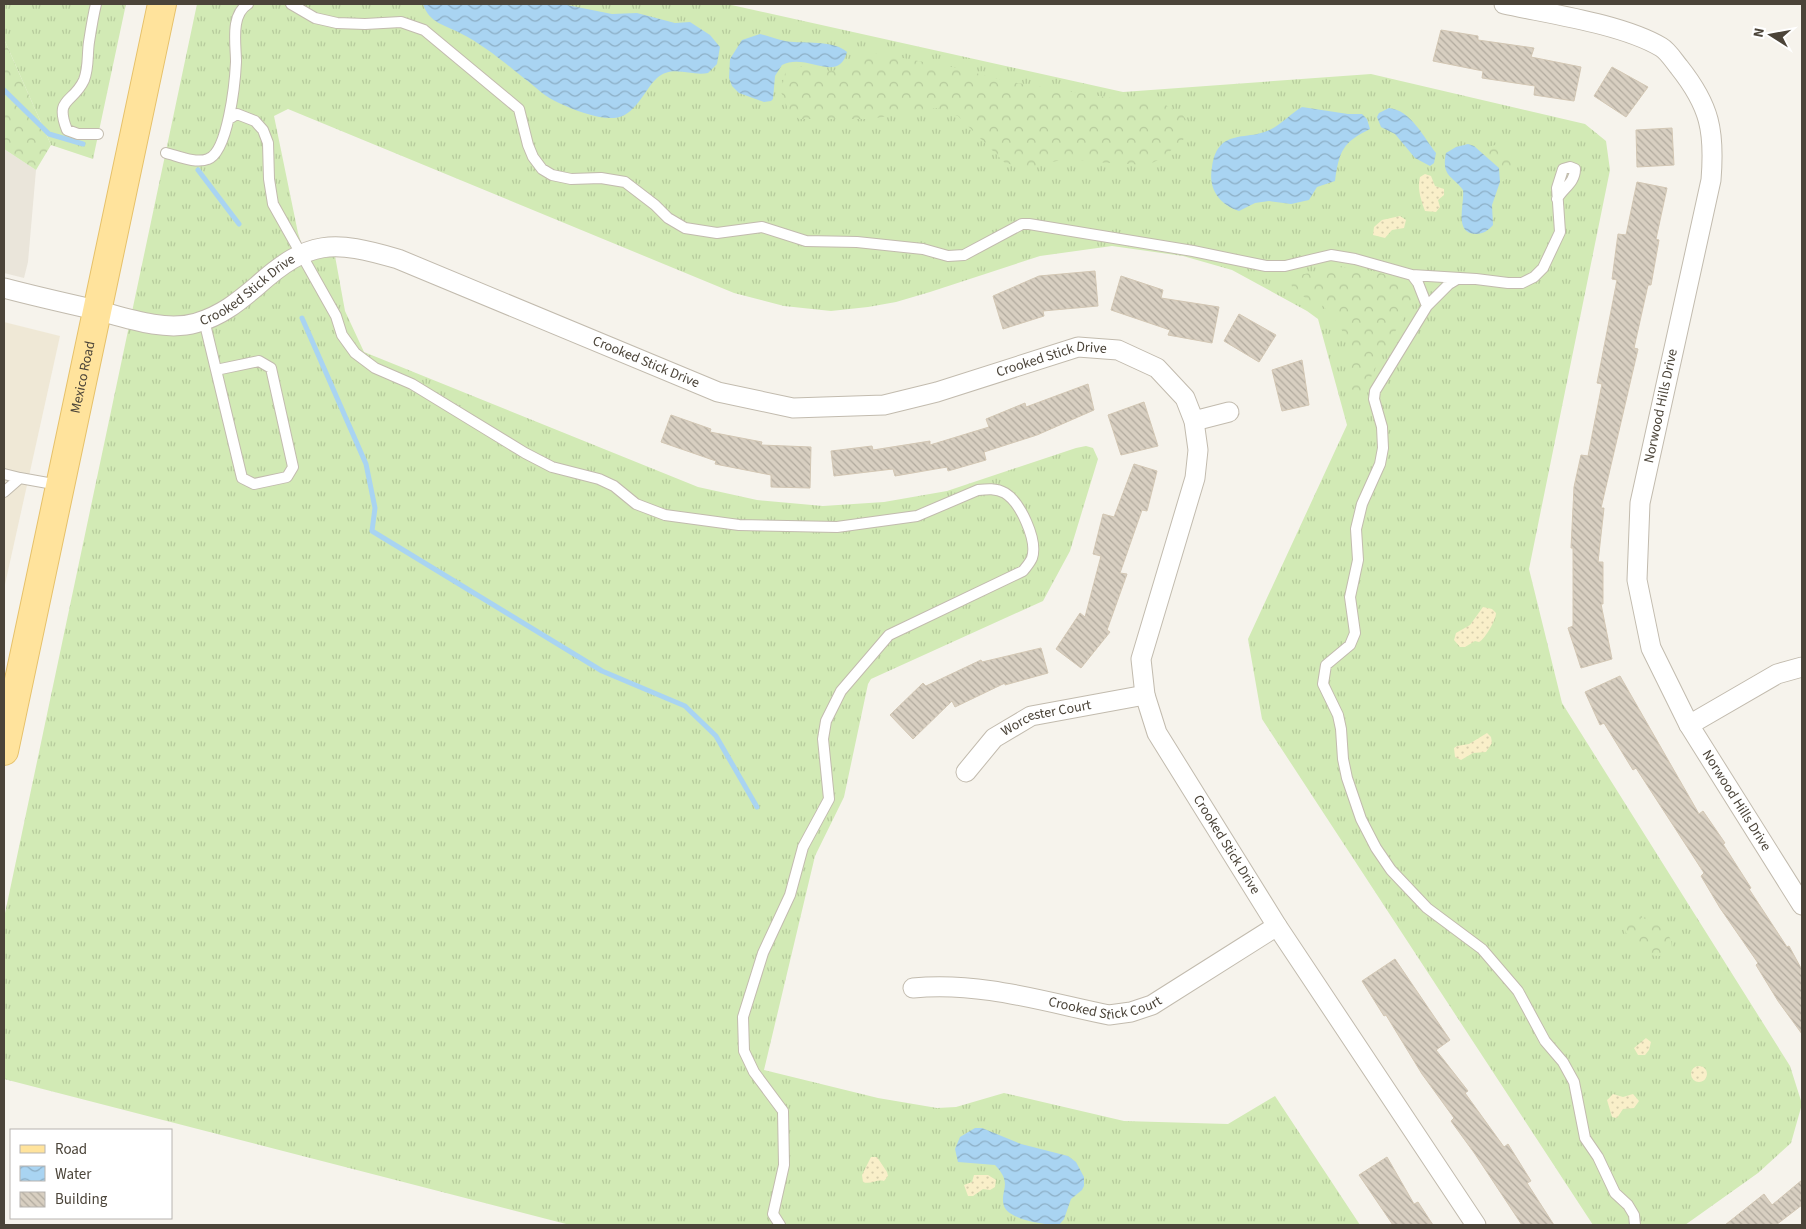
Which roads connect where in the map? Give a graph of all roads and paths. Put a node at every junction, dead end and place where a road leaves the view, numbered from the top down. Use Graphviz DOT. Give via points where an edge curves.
graph roads {
  1 [pos="96,4"];
  2 [pos="162,4"];
  3 [pos="248,4"];
  4 [pos="291,4"];
  5 [pos="1504,4"];
  6 [pos="229,119"];
  7 [pos="98,134"];
  8 [pos="166,153"];
  9 [pos="1557,199"];
  10 [pos="300,255"];
  11 [pos="1412,275"];
  12 [pos="1459,278"];
  13 [pos="4,288"];
  14 [pos="1427,306"];
  15 [pos="97,311"];
  16 [pos="204,320"];
  17 [pos="216,370"];
  18 [pos="1229,412"];
  19 [pos="1194,422"];
  20 [pos="4,474"];
  21 [pos="20,478"];
  22 [pos="60,485"];
  23 [pos="4,492"];
  24 [pos="1802,667"];
  25 [pos="1145,695"];
  26 [pos="1689,724"];
  27 [pos="4,751"];
  28 [pos="966,772"];
  29 [pos="1802,906"];
  30 [pos="1277,926"];
  31 [pos="913,988"];
  32 [pos="780,1225"];
  33 [pos="1476,1225"];
  34 [pos="1634,1225"];
  1 -- 7 [label="lane" via="89,64 83,82 63,105 61,115 67,130 78,134"];
  2 -- 15 [label="main road, Mexico Road"];
  3 -- 6 [label="lane" via="240,13 236,27 236,63"];
  4 -- 11 [label="lane" via="315,18 337,23 401,22 424,30 519,109 528,145 542,168 571,179 601,178 625,182 685,228 717,232 762,227 806,241 857,242 948,256 964,255 1022,224 1029,224 1266,266 1285,266 1331,255 1355,258"];
  5 -- 26 [label="street, Norwood Hills Drive" via="1619,30 1664,48 1690,81 1711,123 1711,180 1640,503 1636,566 1640,602 1651,648"];
  6 -- 8 [label="lane" via="221,148 209,159 199,161"];
  6 -- 10 [label="lane" via="237,114 247,116 263,130 268,143 268,179 273,204"];
  9 -- 12 [label="lane" via="1560,232 1543,268 1534,278 1508,283"];
  10 -- 16 [label="street, Crooked Stick Drive" via="275,269 231,309"];
  10 -- 19 [label="street, Crooked Stick Drive" via="312,248 356,247 398,259 718,392 784,406 884,405 937,392 1078,347 1118,350 1157,368 1185,398"];
  10 -- 32 [label="lane" via="336,316 342,335 355,353 375,368 412,384 552,467 599,479 651,511 739,525 837,527 917,516 987,489 1004,493 1014,500 1025,517 1033,550 1023,571 889,635 841,691 826,721 824,739 829,799 803,847 790,895 762,953 743,1017 744,1051 754,1072 783,1111 784,1165 774,1214"];
  11 -- 12 [label="lane"];
  11 -- 14 [label="lane"];
  12 -- 14 [label="lane"];
  13 -- 15 [label="street, Crooked Stick Drive"];
  14 -- 34 [label="lane" via="1375,391 1383,448 1356,529 1358,560 1350,597 1355,633 1350,645 1326,665 1323,684 1342,729 1347,778 1361,819 1376,848 1391,870 1427,908 1482,950 1518,991 1544,1041 1563,1062 1574,1082 1585,1138 1615,1193 1634,1215"];
  15 -- 16 [label="street, Crooked Stick Drive" via="169,325 195,324"];
  15 -- 22 [label="main road, Mexico Road"];
  16 -- 17 [label="lane"];
  17 -- 17 [label="lane" via="242,478 254,484 287,477 293,468 270,368 259,361"];
  18 -- 19 [label="street"];
  19 -- 25 [label="street, Crooked Stick Drive" via="1198,450 1195,478 1141,659"];
  20 -- 21 [label="lane"];
  21 -- 22 [label="lane"];
  21 -- 23 [label="lane"];
  22 -- 27 [label="main road, Mexico Road"];
  24 -- 26 [label="street" via="1777,674"];
  25 -- 28 [label="street, Worcester Court" via="1031,716 994,738"];
  25 -- 30 [label="street, Crooked Stick Drive" via="1157,734"];
  26 -- 29 [label="street, Norwood Hills Drive"];
  30 -- 31 [label="street, Crooked Stick Court" via="1152,1005 1131,1012 1109,1015 969,986"];
  30 -- 33 [label="street, Crooked Stick Drive"];
}
